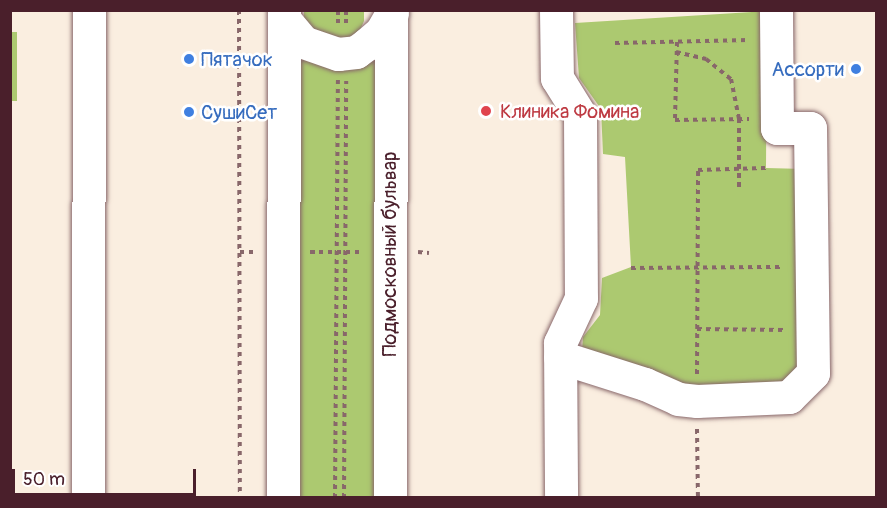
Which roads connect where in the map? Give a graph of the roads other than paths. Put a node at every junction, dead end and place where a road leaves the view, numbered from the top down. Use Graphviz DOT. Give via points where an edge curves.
graph roads {
  1 [pos="89,10"];
  2 [pos="556,10"];
  3 [pos="776,10"];
  4 [pos="392,12"];
  5 [pos="284,15"];
  6 [pos="560,357"];
  7 [pos="88,498"];
  8 [pos="283,498"];
  9 [pos="390,498"];
  10 [pos="561,498"];
  1 -- 7 [label="street"];
  2 -- 6 [label="street" via="557,78 580,115 581,298 560,343"];
  3 -- 6 [label="street" via="777,128 810,128 813,373 789,398 697,393 678,399 645,384"];
  4 -- 5 [label="street" via="381,32 356,52 342,54 303,42"];
  4 -- 9 [label="street, Подмосковный бульвар" via="388,252"];
  5 -- 8 [label="street"];
  6 -- 10 [label="street"];
}
